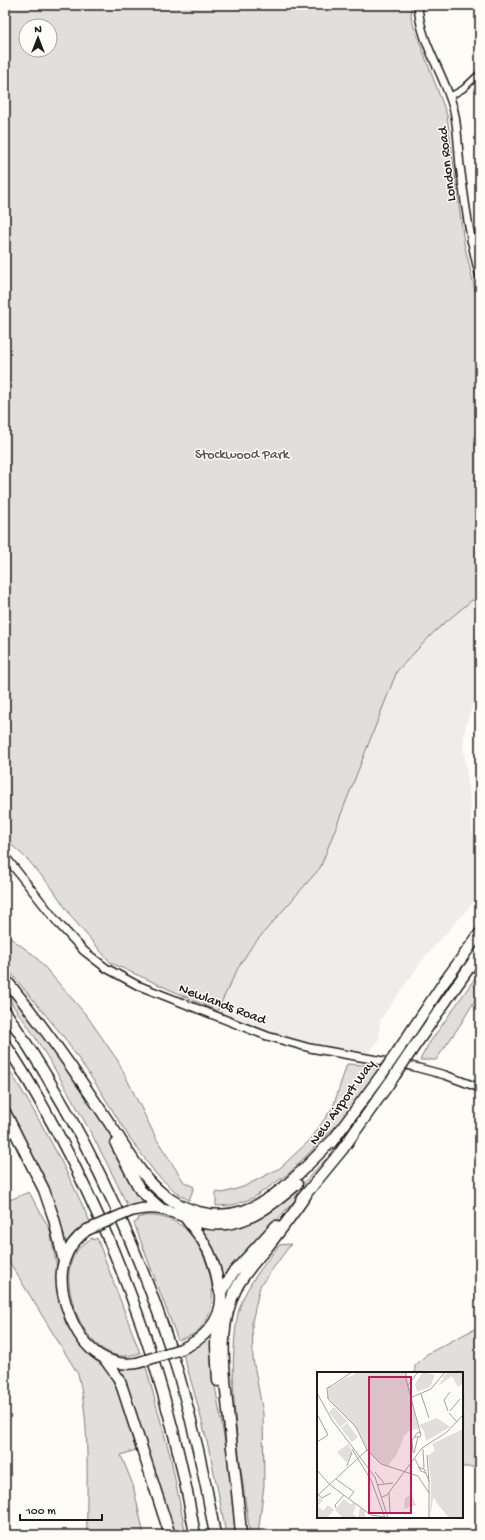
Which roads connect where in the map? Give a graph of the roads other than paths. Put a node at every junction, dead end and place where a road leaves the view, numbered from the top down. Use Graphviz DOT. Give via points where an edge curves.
graph roads {
  1 [pos="418,5"];
  2 [pos="480,73"];
  3 [pos="450,96"];
  4 [pos="480,238"];
  5 [pos="471,240"];
  6 [pos="480,277"];
  7 [pos="5,856"];
  8 [pos="480,933"];
  9 [pos="480,952"];
  10 [pos="480,963"];
  11 [pos="5,979"];
  12 [pos="445,1004"];
  13 [pos="5,1011"];
  14 [pos="5,1044"];
  15 [pos="480,1088"];
  16 [pos="97,1104"];
  17 [pos="5,1112"];
  18 [pos="335,1138"];
  19 [pos="306,1195"];
  20 [pos="160,1208"];
  21 [pos="184,1216"];
  22 [pos="64,1262"];
  23 [pos="221,1294"];
  24 [pos="217,1316"];
  25 [pos="104,1358"];
  26 [pos="232,1456"];
  27 [pos="170,1535"];
  28 [pos="195,1535"];
  29 [pos="216,1535"];
  30 [pos="240,1535"];
  1 -- 3 [label="street, London Road" via="419,23 425,41"];
  2 -- 3 [label="street" via="463,89"];
  3 -- 5 [label="street, London Road" via="456,120"];
  4 -- 5 [label="street"];
  5 -- 6 [label="street, London Road"];
  7 -- 15 [label="street, Newlands Road" via="58,923 84,951 106,968 137,985 267,1036 310,1048 428,1070"];
  8 -- 18 [label="highway, New Airport Way, bridge"];
  9 -- 12 [label="highway, New Airport Way"];
  10 -- 12 [label="highway"];
  11 -- 16 [label="highway" via="33,1013"];
  12 -- 19 [label="highway, New Airport Way, bridge" via="342,1150"];
  13 -- 29 [label="highway" via="79,1132 134,1248 179,1376"];
  14 -- 28 [label="highway" via="61,1139 118,1261 145,1333 164,1395 183,1470"];
  16 -- 18 [label="highway" via="151,1183 182,1207 210,1214 242,1211 272,1196"];
  16 -- 20 [label="highway" via="136,1183"];
  17 -- 22 [label="highway" via="44,1190"];
  18 -- 21 [label="highway, New Airport Way" via="298,1183 263,1211 243,1221 220,1224"];
  19 -- 23 [label="highway, New Airport Way" via="232,1274"];
  19 -- 26 [label="highway" via="245,1275 232,1300 226,1320 225,1382"];
  20 -- 21 [label="highway, New Airport Way"];
  20 -- 22 [label="highway, bridge" via="131,1211 87,1230 73,1242"];
  21 -- 23 [label="highway" via="209,1252"];
  22 -- 25 [label="highway" via="63,1290 70,1317 85,1342"];
  23 -- 24 [label="highway"];
  24 -- 25 [label="highway, bridge" via="204,1335 181,1349 137,1363 119,1363"];
  24 -- 26 [label="highway" via="218,1379"];
  25 -- 27 [label="highway" via="119,1379"];
  26 -- 30 [label="highway"];
}
